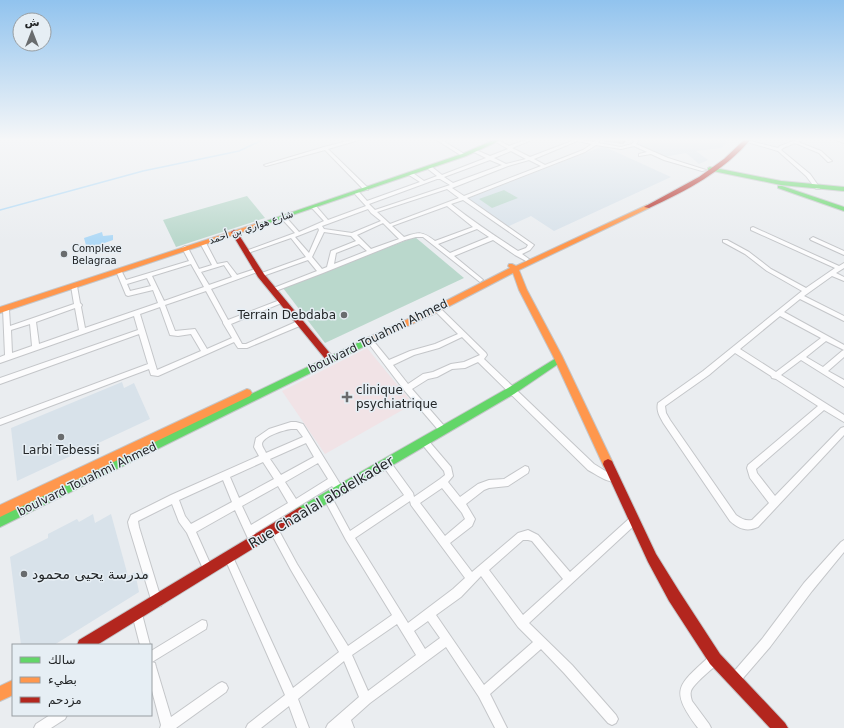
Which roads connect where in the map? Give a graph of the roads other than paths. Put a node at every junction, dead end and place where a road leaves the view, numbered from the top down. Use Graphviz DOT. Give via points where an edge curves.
graph roads {
  1 [pos="350,173"];
  2 [pos="414,173"];
  3 [pos="436,173"];
  4 [pos="451,173"];
  5 [pos="485,173"];
  6 [pos="526,173"];
  7 [pos="703,173"];
  8 [pos="734,173"];
  9 [pos="806,173"];
  10 [pos="411,174"];
  11 [pos="441,177"];
  12 [pos="423,182"];
  13 [pos="450,186"];
  14 [pos="818,188"];
  15 [pos="366,189"];
  16 [pos="844,189"];
  17 [pos="800,190"];
  18 [pos="357,192"];
  19 [pos="463,198"];
  20 [pos="448,204"];
  21 [pos="314,207"];
  22 [pos="369,207"];
  23 [pos="844,209"];
  24 [pos="632,211"];
  25 [pos="283,216"];
  26 [pos="328,222"];
  27 [pos="386,224"];
  28 [pos="477,227"];
  29 [pos="321,228"];
  30 [pos="753,229"];
  31 [pos="234,232"];
  32 [pos="298,234"];
  33 [pos="353,235"];
  34 [pos="292,236"];
  35 [pos="494,237"];
  36 [pos="403,239"];
  37 [pos="813,239"];
  38 [pos="725,241"];
  39 [pos="359,242"];
  40 [pos="203,243"];
  41 [pos="435,243"];
  42 [pos="185,248"];
  43 [pos="246,252"];
  44 [pos="371,252"];
  45 [pos="844,253"];
  46 [pos="518,254"];
  47 [pos="451,255"];
  48 [pos="309,258"];
  49 [pos="526,259"];
  50 [pos="192,262"];
  51 [pos="215,265"];
  52 [pos="842,267"];
  53 [pos="330,268"];
  54 [pos="514,268"];
  55 [pos="119,271"];
  56 [pos="198,271"];
  57 [pos="260,272"];
  58 [pos="321,272"];
  59 [pos="831,273"];
  60 [pos="149,275"];
  61 [pos="498,275"];
  62 [pos="236,278"];
  63 [pos="844,279"];
  64 [pos="480,280"];
  65 [pos="124,283"];
  66 [pos="74,286"];
  67 [pos="154,287"];
  68 [pos="521,287"];
  69 [pos="207,288"];
  70 [pos="273,290"];
  71 [pos="806,291"];
  72 [pos="800,296"];
  73 [pos="282,301"];
  74 [pos="162,304"];
  75 [pos="79,305"];
  76 [pos="3,309"];
  77 [pos="437,309"];
  78 [pos="136,313"];
  79 [pos="780,313"];
  80 [pos="844,318"];
  81 [pos="33,320"];
  82 [pos="226,323"];
  83 [pos="300,323"];
  84 [pos="7,329"];
  85 [pos="141,331"];
  86 [pos="83,332"];
  87 [pos="463,334"];
  88 [pos="826,338"];
  89 [pos="7,339"];
  90 [pos="235,339"];
  91 [pos="369,340"];
  92 [pos="0,341"];
  93 [pos="36,348"];
  94 [pos="844,348"];
  95 [pos="735,349"];
  96 [pos="205,352"];
  97 [pos="844,353"];
  98 [pos="9,357"];
  99 [pos="328,357"];
  100 [pos="801,357"];
  101 [pos="479,359"];
  102 [pos="0,360"];
  103 [pos="558,360"];
  104 [pos="388,364"];
  105 [pos="152,365"];
  106 [pos="823,371"];
  107 [pos="775,376"];
  108 [pos="0,381"];
  109 [pos="844,384"];
  110 [pos="406,388"];
  111 [pos="511,391"];
  112 [pos="823,406"];
  113 [pos="844,419"];
  114 [pos="0,422"];
  115 [pos="443,430"];
  116 [pos="844,430"];
  117 [pos="307,439"];
  118 [pos="424,440"];
  119 [pos="266,458"];
  120 [pos="319,458"];
  121 [pos="386,463"];
  122 [pos="524,470"];
  123 [pos="225,476"];
  124 [pos="614,478"];
  125 [pos="279,480"];
  126 [pos="333,481"];
  127 [pos="443,482"];
  128 [pos="339,490"];
  129 [pos="327,497"];
  130 [pos="174,498"];
  131 [pos="412,499"];
  132 [pos="460,503"];
  133 [pos="775,503"];
  134 [pos="236,504"];
  135 [pos="294,504"];
  136 [pos="0,511"];
  137 [pos="634,520"];
  138 [pos="0,521"];
  139 [pos="190,530"];
  140 [pos="274,530"];
  141 [pos="250,531"];
  142 [pos="349,537"];
  143 [pos="254,542"];
  144 [pos="444,542"];
  145 [pos="843,549"];
  146 [pos="229,558"];
  147 [pos="482,569"];
  148 [pos="208,570"];
  149 [pos="471,579"];
  150 [pos="570,579"];
  151 [pos="157,602"];
  152 [pos="137,614"];
  153 [pos="430,614"];
  154 [pos="399,616"];
  155 [pos="522,623"];
  156 [pos="202,625"];
  157 [pos="407,630"];
  158 [pos="446,640"];
  159 [pos="540,642"];
  160 [pos="86,644"];
  161 [pos="145,644"];
  162 [pos="346,653"];
  163 [pos="152,656"];
  164 [pos="423,656"];
  165 [pos="715,659"];
  166 [pos="152,671"];
  167 [pos="734,680"];
  168 [pos="12,688"];
  169 [pos="222,688"];
  170 [pos="483,693"];
  171 [pos="0,694"];
  172 [pos="291,696"];
  173 [pos="366,699"];
  174 [pos="59,716"];
  175 [pos="612,719"];
  176 [pos="346,723"];
  177 [pos="40,728"];
  178 [pos="167,728"];
  179 [pos="252,728"];
  180 [pos="303,728"];
  181 [pos="332,728"];
  182 [pos="501,728"];
  183 [pos="705,728"];
  184 [pos="780,728"];
  1 -- 15 [label="street"];
  2 -- 10 [label="main road, شارع هواري بن أحمد"];
  3 -- 11 [label="street"];
  4 -- 11 [label="street"];
  5 -- 13 [label="street"];
  6 -- 19 [label="street"];
  7 -- 24 [label="main road, boulvard Touahmi Ahmed"];
  8 -- 17 [label="main road"];
  9 -- 14 [label="street"];
  10 -- 12 [label="street"];
  10 -- 15 [label="main road, شارع هواري بن أحمد"];
  11 -- 12 [label="street"];
  11 -- 13 [label="street"];
  12 -- 22 [label="street"];
  13 -- 19 [label="street"];
  13 -- 22 [label="street"];
  14 -- 16 [label="main road"];
  14 -- 17 [label="main road"];
  15 -- 18 [label="main road, شارع هواري بن أحمد"];
  17 -- 23 [label="main road"];
  18 -- 21 [label="main road, شارع هواري بن أحمد"];
  18 -- 22 [label="street"];
  19 -- 20 [label="street"];
  19 -- 46 [label="street" via="529,243 531,247"];
  20 -- 27 [label="street"];
  20 -- 28 [label="street"];
  21 -- 25 [label="main road, شارع هواري بن أحمد"];
  21 -- 26 [label="street"];
  22 -- 26 [label="street"];
  22 -- 27 [label="street"];
  24 -- 49 [label="main road, boulvard Touahmi Ahmed"];
  24 -- 54 [label="main road, boulvard Touahmi Ahmed"];
  25 -- 31 [label="main road, شارع هواري بن أحمد"];
  25 -- 32 [label="street"];
  26 -- 29 [label="street"];
  27 -- 33 [label="street"];
  27 -- 36 [label="street"];
  28 -- 35 [label="street"];
  28 -- 41 [label="street"];
  29 -- 32 [label="street"];
  29 -- 33 [label="street"];
  29 -- 48 [label="street"];
  30 -- 52 [label="street"];
  31 -- 40 [label="main road, شارع هواري بن أحمد"];
  31 -- 43 [label="main road"];
  32 -- 34 [label="street"];
  33 -- 39 [label="street"];
  34 -- 43 [label="street"];
  34 -- 48 [label="street"];
  35 -- 46 [label="street"];
  35 -- 47 [label="street"];
  36 -- 41 [label="street" via="420,234"];
  36 -- 44 [label="street"];
  37 -- 45 [label="street"];
  38 -- 71 [label="street"];
  39 -- 44 [label="street"];
  39 -- 53 [label="street" via="333,252"];
  40 -- 42 [label="main road, شارع هواري بن أحمد"];
  40 -- 51 [label="street"];
  41 -- 47 [label="street"];
  42 -- 50 [label="street"];
  42 -- 55 [label="main road, شارع هواري بن أحمد"];
  43 -- 57 [label="main road"];
  44 -- 53 [label="street"];
  46 -- 49 [label="street"];
  47 -- 64 [label="street"];
  48 -- 57 [label="street"];
  48 -- 58 [label="street"];
  49 -- 54 [label="main road, boulvard Touahmi Ahmed"];
  50 -- 56 [label="street"];
  50 -- 60 [label="street"];
  51 -- 56 [label="street"];
  51 -- 62 [label="street" via="225,263"];
  52 -- 59 [label="street"];
  53 -- 58 [label="street"];
  54 -- 61 [label="main road, boulvard Touahmi Ahmed"];
  54 -- 68 [label="main road"];
  55 -- 65 [label="street"];
  55 -- 66 [label="main road, شارع هواري بن أحمد"];
  56 -- 69 [label="street"];
  57 -- 62 [label="street"];
  57 -- 70 [label="main road"];
  58 -- 70 [label="street"];
  59 -- 63 [label="street"];
  59 -- 71 [label="street"];
  60 -- 65 [label="street"];
  60 -- 67 [label="street"];
  61 -- 64 [label="main road, boulvard Touahmi Ahmed"];
  61 -- 68 [label="main road"];
  61 -- 77 [label="main road, boulvard Touahmi Ahmed"];
  62 -- 69 [label="street"];
  64 -- 99 [label="main road, boulvard Touahmi Ahmed"];
  65 -- 67 [label="street" via="129,295"];
  66 -- 75 [label="street"];
  66 -- 76 [label="main road, شارع هواري بن أحمد"];
  67 -- 74 [label="street"];
  68 -- 103 [label="main road"];
  69 -- 74 [label="street"];
  69 -- 82 [label="street"];
  70 -- 73 [label="main road"];
  71 -- 72 [label="street"];
  72 -- 79 [label="street"];
  72 -- 80 [label="street"];
  73 -- 82 [label="street"];
  73 -- 83 [label="main road"];
  74 -- 78 [label="street"];
  74 -- 96 [label="street" via="173,334 193,330"];
  75 -- 81 [label="street"];
  75 -- 86 [label="street"];
  76 -- 84 [label="street"];
  77 -- 87 [label="street"];
  77 -- 91 [label="main road, boulvard Touahmi Ahmed"];
  78 -- 85 [label="street"];
  78 -- 86 [label="street"];
  79 -- 88 [label="street"];
  79 -- 95 [label="street"];
  81 -- 84 [label="street"];
  81 -- 93 [label="street"];
  82 -- 90 [label="street"];
  83 -- 90 [label="street" via="246,346 240,346"];
  83 -- 99 [label="main road"];
  84 -- 89 [label="street"];
  85 -- 105 [label="street"];
  85 -- 108 [label="street"];
  86 -- 93 [label="street"];
  87 -- 101 [label="street" via="484,353"];
  87 -- 104 [label="street"];
  88 -- 94 [label="street"];
  88 -- 100 [label="street"];
  89 -- 92 [label="street"];
  89 -- 98 [label="street"];
  90 -- 96 [label="street"];
  91 -- 99 [label="main road, boulvard Touahmi Ahmed"];
  91 -- 104 [label="street"];
  93 -- 98 [label="street"];
  95 -- 107 [label="street"];
  95 -- 133 [label="street" via="661,405 662,413 733,518 747,526 755,524"];
  96 -- 105 [label="street" via="158,373 154,373"];
  97 -- 106 [label="street"];
  98 -- 102 [label="street"];
  99 -- 136 [label="main road, boulvard Touahmi Ahmed"];
  99 -- 138 [label="main road, boulvard Touahmi Ahmed"];
  100 -- 106 [label="street"];
  100 -- 107 [label="street"];
  101 -- 110 [label="street" via="426,376"];
  101 -- 111 [label="street"];
  103 -- 111 [label="main road, Rue Chaalal abdelkader"];
  103 -- 124 [label="main road"];
  104 -- 110 [label="street"];
  105 -- 114 [label="street"];
  106 -- 109 [label="street"];
  107 -- 112 [label="street"];
  110 -- 115 [label="street"];
  111 -- 115 [label="main road, Rue Chaalal abdelkader"];
  111 -- 124 [label="street" via="591,467"];
  112 -- 113 [label="street"];
  112 -- 133 [label="street" via="751,468 753,475"];
  115 -- 118 [label="main road, Rue Chaalal abdelkader"];
  116 -- 133 [label="street"];
  117 -- 119 [label="street"];
  117 -- 119 [label="street" via="300,426 285,426 260,440 258,447"];
  117 -- 120 [label="street"];
  118 -- 121 [label="main road, Rue Chaalal abdelkader"];
  118 -- 127 [label="street" via="448,470 449,476"];
  119 -- 123 [label="street"];
  119 -- 125 [label="street"];
  120 -- 125 [label="street"];
  120 -- 126 [label="street"];
  121 -- 128 [label="main road, Rue Chaalal abdelkader"];
  121 -- 131 [label="street"];
  122 -- 132 [label="street" via="505,483 481,487"];
  123 -- 130 [label="street"];
  123 -- 134 [label="street"];
  124 -- 137 [label="main road"];
  125 -- 134 [label="street"];
  125 -- 135 [label="street"];
  126 -- 128 [label="street"];
  126 -- 135 [label="street"];
  127 -- 131 [label="street"];
  127 -- 132 [label="street"];
  128 -- 129 [label="main road, Rue Chaalal abdelkader"];
  129 -- 140 [label="main road, Rue Chaalal abdelkader"];
  129 -- 142 [label="street"];
  130 -- 139 [label="street" via="182,519"];
  130 -- 151 [label="street" via="136,516 133,520 149,564"];
  131 -- 142 [label="street"];
  131 -- 144 [label="street"];
  132 -- 144 [label="street" via="468,515 469,523"];
  134 -- 139 [label="street"];
  134 -- 141 [label="street"];
  135 -- 141 [label="street"];
  137 -- 150 [label="street"];
  137 -- 165 [label="main road" via="674,596"];
  139 -- 148 [label="street"];
  140 -- 143 [label="main road, Rue Chaalal abdelkader"];
  140 -- 162 [label="street"];
  141 -- 143 [label="street"];
  142 -- 154 [label="street"];
  143 -- 146 [label="main road, Rue Chaalal abdelkader"];
  144 -- 149 [label="street"];
  145 -- 167 [label="street" via="808,587 766,643"];
  146 -- 148 [label="main road, Rue Chaalal abdelkader"];
  146 -- 172 [label="street"];
  147 -- 149 [label="street"];
  147 -- 150 [label="street" via="521,536 528,535 535,538"];
  147 -- 155 [label="street"];
  148 -- 151 [label="main road, Rue Chaalal abdelkader"];
  149 -- 153 [label="street"];
  150 -- 155 [label="street"];
  151 -- 152 [label="main road, Rue Chaalal abdelkader"];
  152 -- 160 [label="main road, Rue Chaalal abdelkader"];
  152 -- 161 [label="street"];
  153 -- 157 [label="street"];
  153 -- 158 [label="street"];
  154 -- 157 [label="street"];
  154 -- 162 [label="street"];
  155 -- 159 [label="street"];
  156 -- 163 [label="street"];
  157 -- 164 [label="street"];
  158 -- 164 [label="street"];
  158 -- 170 [label="street"];
  159 -- 170 [label="street"];
  159 -- 175 [label="street" via="568,669"];
  162 -- 172 [label="street"];
  162 -- 173 [label="street"];
  164 -- 173 [label="street"];
  165 -- 167 [label="main road"];
  165 -- 183 [label="street" via="685,688 684,694 689,708"];
  166 -- 178 [label="street"];
  167 -- 184 [label="main road"];
  168 -- 171 [label="main road"];
  169 -- 178 [label="street"];
  170 -- 182 [label="street"];
  172 -- 179 [label="street"];
  172 -- 180 [label="street"];
  173 -- 176 [label="street"];
  174 -- 177 [label="street"];
  176 -- 181 [label="street"];
}
